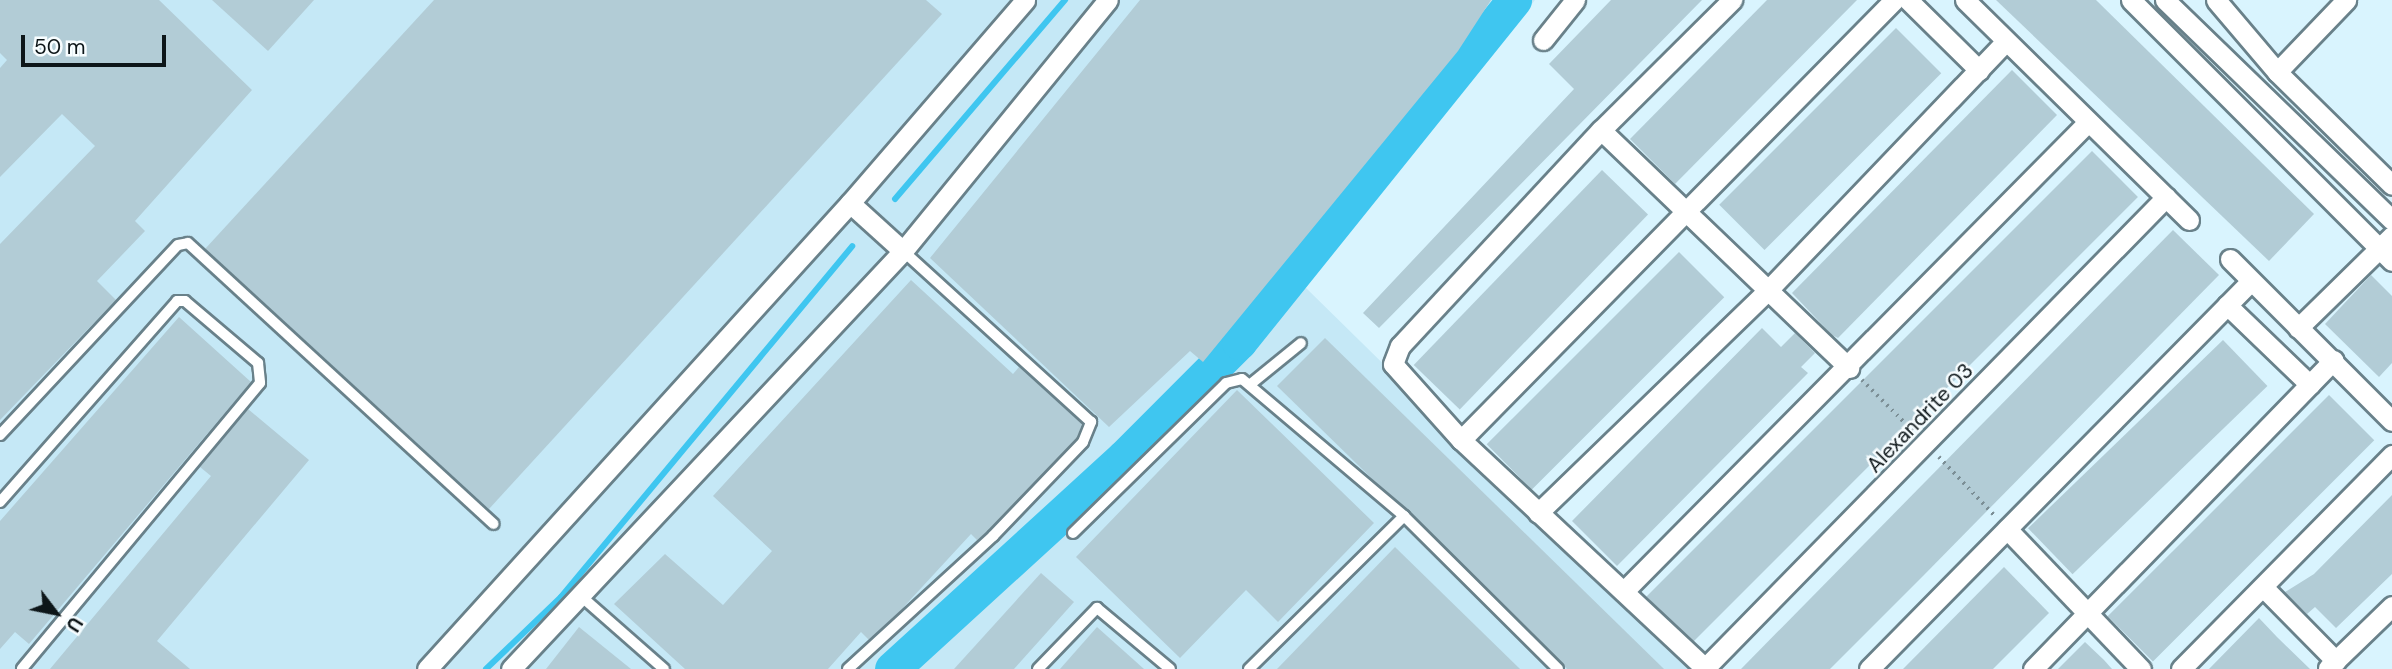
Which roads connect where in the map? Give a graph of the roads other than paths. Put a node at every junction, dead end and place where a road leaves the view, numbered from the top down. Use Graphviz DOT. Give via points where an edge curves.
graph roads {
  1 [pos="1025,0"];
  2 [pos="1108,0"];
  3 [pos="1575,0"];
  4 [pos="1732,0"];
  5 [pos="1894,0"];
  6 [pos="1909,0"];
  7 [pos="2131,0"];
  8 [pos="2165,0"];
  9 [pos="2346,0"];
  10 [pos="1971,2"];
  11 [pos="2224,3"];
  12 [pos="1543,40"];
  13 [pos="2005,42"];
  14 [pos="1979,70"];
  15 [pos="2277,72"];
  16 [pos="2087,123"];
  17 [pos="1601,130"];
  18 [pos="2392,185"];
  19 [pos="2166,198"];
  20 [pos="855,208"];
  21 [pos="1684,212"];
  22 [pos="2189,220"];
  23 [pos="2392,220"];
  24 [pos="896,245"];
  25 [pos="2388,248"];
  26 [pos="2230,259"];
  27 [pos="2251,281"];
  28 [pos="1770,288"];
  29 [pos="2227,305"];
  30 [pos="2298,328"];
  31 [pos="1301,343"];
  32 [pos="2334,360"];
  33 [pos="1849,368"];
  34 [pos="1252,383"];
  35 [pos="2310,385"];
  36 [pos="2392,421"];
  37 [pos="0,435"];
  38 [pos="1461,440"];
  39 [pos="2392,455"];
  40 [pos="0,502"];
  41 [pos="1538,513"];
  42 [pos="1404,516"];
  43 [pos="494,524"];
  44 [pos="2007,529"];
  45 [pos="1073,533"];
  46 [pos="2263,587"];
  47 [pos="1626,589"];
  48 [pos="582,597"];
  49 [pos="2392,606"];
  50 [pos="2087,613"];
  51 [pos="2331,665"];
  52 [pos="1706,668"];
  53 [pos="22,669"];
  54 [pos="427,669"];
  55 [pos="511,669"];
  56 [pos="664,669"];
  57 [pos="848,669"];
  58 [pos="1038,669"];
  59 [pos="1170,669"];
  60 [pos="1249,669"];
  61 [pos="1558,669"];
  62 [pos="1869,669"];
  63 [pos="2033,669"];
  64 [pos="2141,669"];
  65 [pos="2181,669"];
  1 -- 20 [label="street"];
  2 -- 24 [label="street"];
  3 -- 12 [label="street"];
  4 -- 17 [label="street"];
  5 -- 21 [label="street"];
  6 -- 14 [label="street"];
  7 -- 25 [label="street"];
  8 -- 23 [label="street"];
  9 -- 15 [label="street"];
  10 -- 13 [label="street"];
  11 -- 15 [label="street"];
  13 -- 14 [label="street"];
  13 -- 16 [label="street"];
  14 -- 28 [label="street"];
  15 -- 18 [label="street"];
  16 -- 19 [label="street"];
  16 -- 33 [label="street"];
  17 -- 21 [label="street"];
  17 -- 38 [label="street" via="1395,356 1396,370"];
  19 -- 22 [label="street"];
  19 -- 52 [label="street, Alexandrite 03"];
  20 -- 24 [label="street"];
  20 -- 54 [label="street"];
  21 -- 28 [label="street"];
  21 -- 38 [label="street"];
  24 -- 48 [label="street"];
  24 -- 57 [label="lane" via="1091,422 1083,442 993,536"];
  25 -- 30 [label="street"];
  26 -- 27 [label="street"];
  27 -- 29 [label="street"];
  27 -- 30 [label="street"];
  28 -- 33 [label="street"];
  28 -- 41 [label="street"];
  29 -- 35 [label="street"];
  29 -- 44 [label="street"];
  30 -- 32 [label="street"];
  31 -- 34 [label="lane"];
  32 -- 35 [label="street"];
  32 -- 36 [label="street"];
  33 -- 47 [label="street"];
  34 -- 42 [label="lane"];
  34 -- 45 [label="lane" via="1226,383"];
  35 -- 50 [label="street"];
  37 -- 43 [label="lane" via="178,244 188,243"];
  38 -- 41 [label="street"];
  39 -- 46 [label="street"];
  40 -- 53 [label="lane" via="177,301 185,301 258,363 260,383"];
  41 -- 47 [label="street"];
  42 -- 60 [label="lane"];
  42 -- 61 [label="lane"];
  44 -- 50 [label="street"];
  44 -- 62 [label="street"];
  46 -- 51 [label="street"];
  46 -- 65 [label="street"];
  47 -- 52 [label="street"];
  48 -- 55 [label="street"];
  48 -- 56 [label="lane"];
  49 -- 51 [label="street"];
  50 -- 63 [label="street"];
  50 -- 64 [label="street"];
  58 -- 59 [label="lane" via="1097,608"];
}
